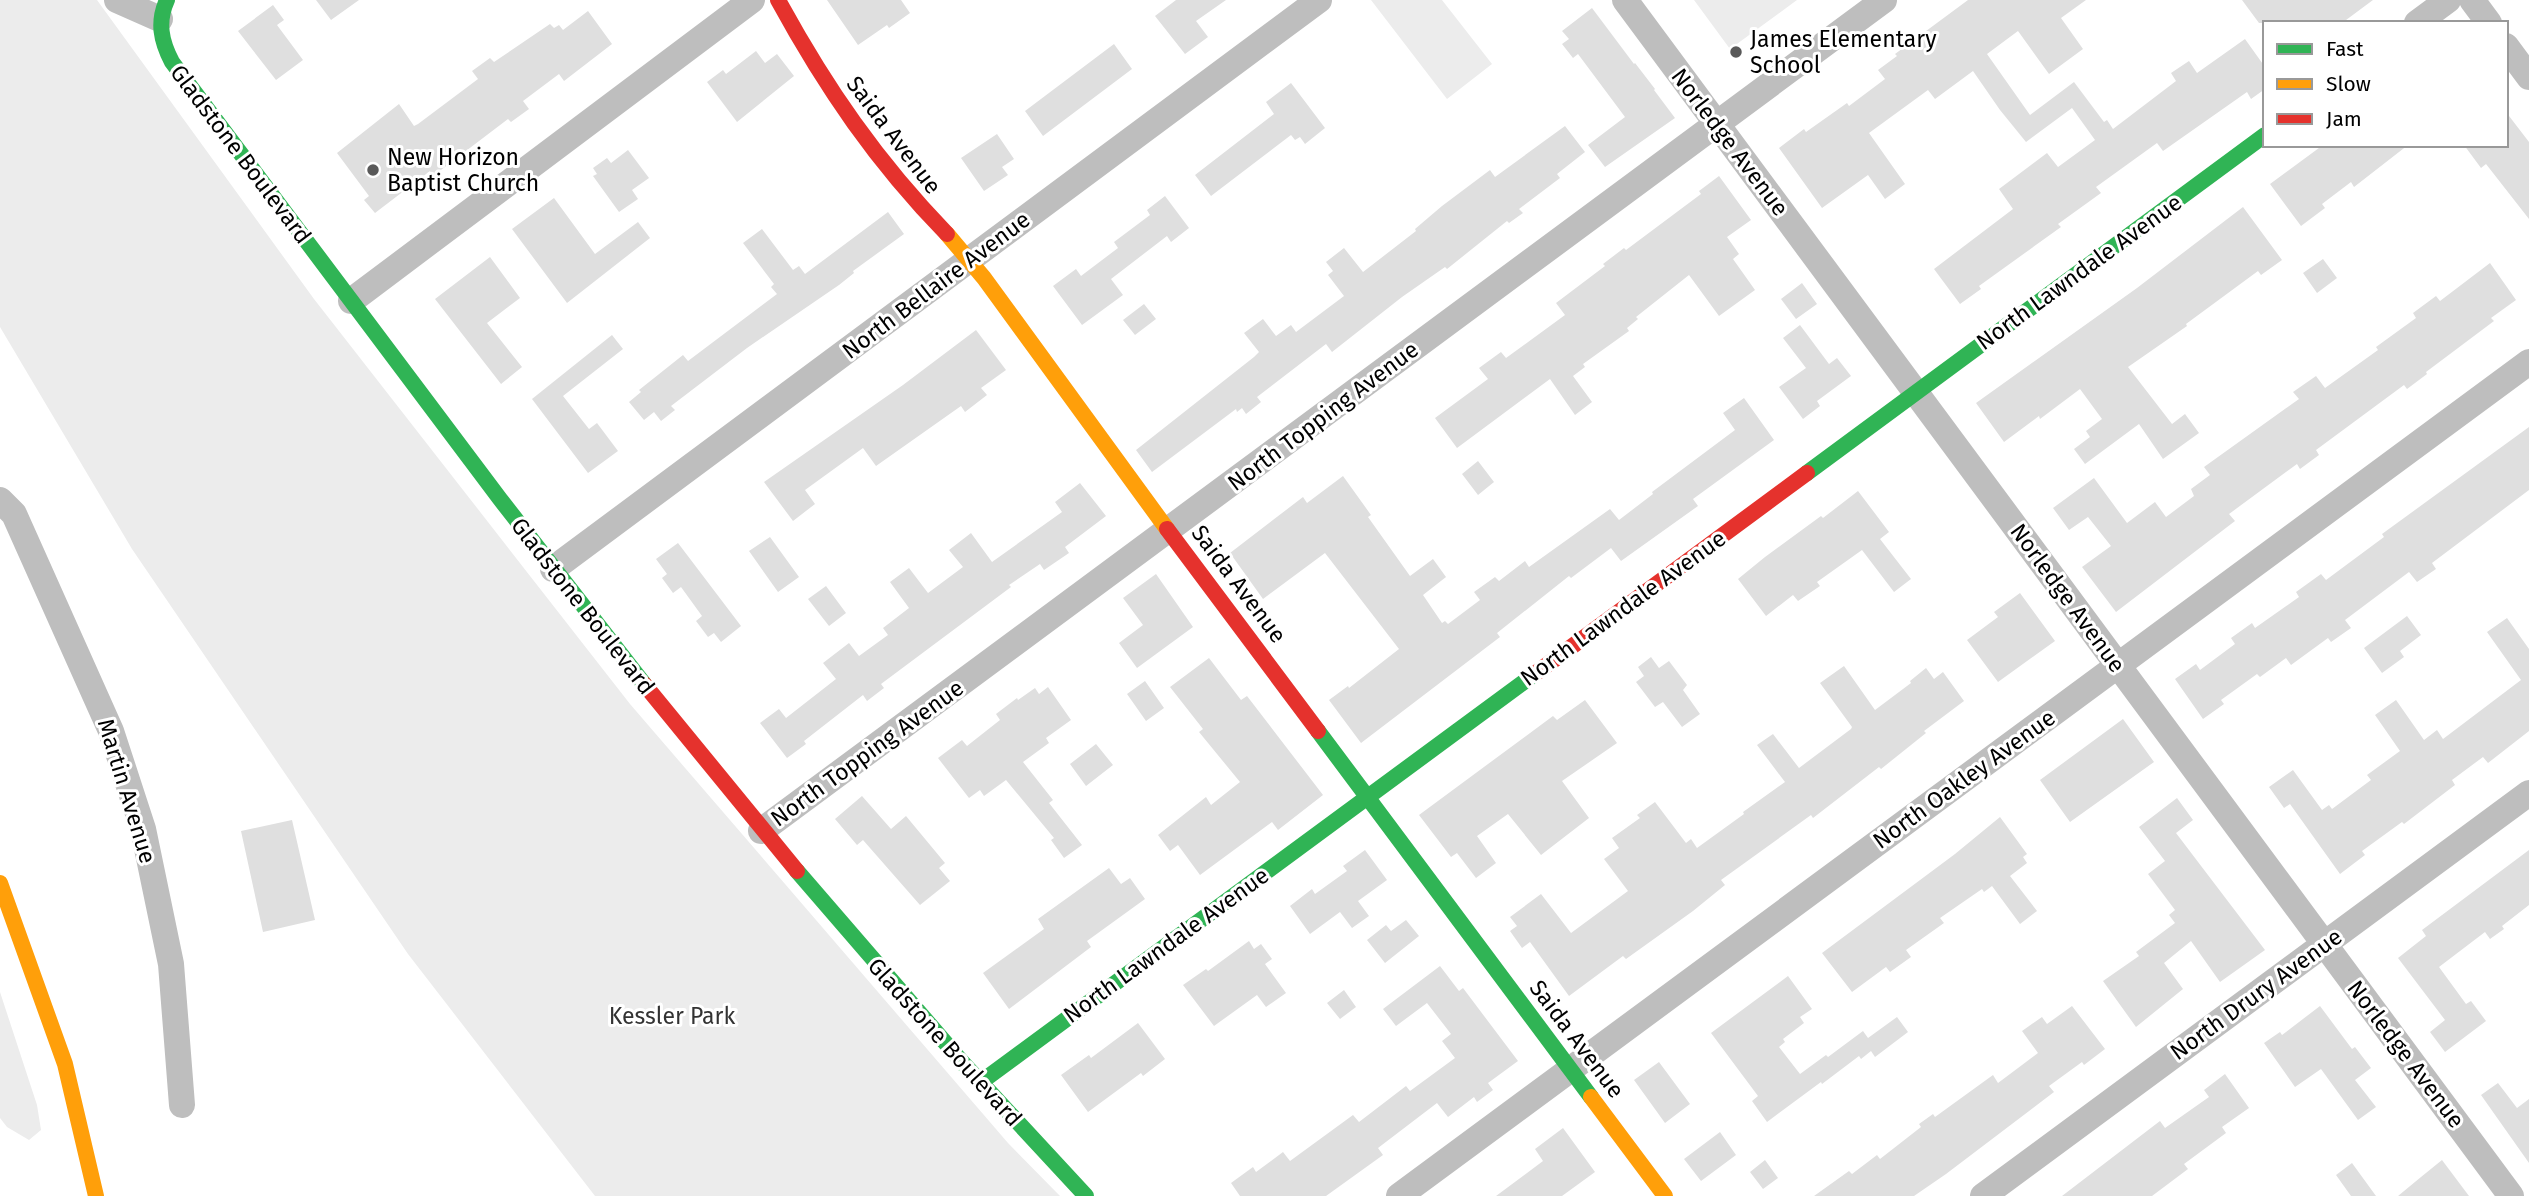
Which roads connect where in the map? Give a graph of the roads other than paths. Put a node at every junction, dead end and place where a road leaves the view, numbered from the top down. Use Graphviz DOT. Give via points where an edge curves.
graph roads {
  1 [pos="117,0"];
  2 [pos="752,0"];
  3 [pos="778,0"];
  4 [pos="1319,0"];
  5 [pos="1625,0"];
  6 [pos="1885,0"];
  7 [pos="2448,0"];
  8 [pos="2472,0"];
  9 [pos="164,10"];
  10 [pos="2420,21"];
  11 [pos="2488,21"];
  12 [pos="2508,49"];
  13 [pos="2529,77"];
  14 [pos="1716,124"];
  15 [pos="2263,136"];
  16 [pos="970,259"];
  17 [pos="351,301"];
  18 [pos="2529,362"];
  19 [pos="1916,392"];
  20 [pos="0,500"];
  21 [pos="1170,529"];
  22 [pos="553,569"];
  23 [pos="2118,666"];
  24 [pos="2529,793"];
  25 [pos="1368,796"];
  26 [pos="761,831"];
  27 [pos="0,883"];
  28 [pos="2324,944"];
  29 [pos="1571,1069"];
  30 [pos="981,1082"];
  31 [pos="182,1105"];
  32 [pos="96,1196"];
  33 [pos="1086,1196"];
  34 [pos="1399,1196"];
  35 [pos="1665,1196"];
  36 [pos="1983,1196"];
  37 [pos="2511,1196"];
  1 -- 9 [label="street, Gladstone Boulevard"];
  2 -- 17 [label="street"];
  3 -- 16 [label="street, Saida Avenue" via="813,64 863,136 905,192"];
  4 -- 16 [label="street, North Bellaire Avenue"];
  5 -- 14 [label="street, Norledge Avenue"];
  6 -- 14 [label="street, North Topping Avenue"];
  7 -- 10 [label="street"];
  8 -- 11 [label="street"];
  9 -- 17 [label="street, Gladstone Boulevard" via="160,34 164,49"];
  12 -- 13 [label="street"];
  14 -- 19 [label="street, Norledge Avenue"];
  14 -- 21 [label="street, North Topping Avenue"];
  15 -- 19 [label="street, North Lawndale Avenue"];
  16 -- 21 [label="street, Saida Avenue"];
  16 -- 22 [label="street, North Bellaire Avenue"];
  17 -- 22 [label="street, Gladstone Boulevard"];
  18 -- 23 [label="street, North Oakley Avenue"];
  19 -- 23 [label="street, Norledge Avenue"];
  19 -- 25 [label="street, North Lawndale Avenue"];
  20 -- 31 [label="street, Martin Avenue" via="14,514 111,731 143,829 171,964"];
  21 -- 25 [label="street, Saida Avenue"];
  21 -- 26 [label="street, North Topping Avenue"];
  22 -- 26 [label="street, Gladstone Boulevard"];
  23 -- 28 [label="street, Norledge Avenue"];
  23 -- 29 [label="street, North Oakley Avenue"];
  24 -- 28 [label="street, North Drury Avenue"];
  25 -- 29 [label="street, Saida Avenue"];
  25 -- 30 [label="street, North Lawndale Avenue"];
  26 -- 30 [label="street, Gladstone Boulevard"];
  27 -- 32 [label="street" via="65,1065"];
  28 -- 36 [label="street, North Drury Avenue"];
  28 -- 37 [label="street, Norledge Avenue"];
  29 -- 34 [label="street, North Oakley Avenue"];
  29 -- 35 [label="street, Saida Avenue"];
  30 -- 33 [label="street, Gladstone Boulevard"];
}
